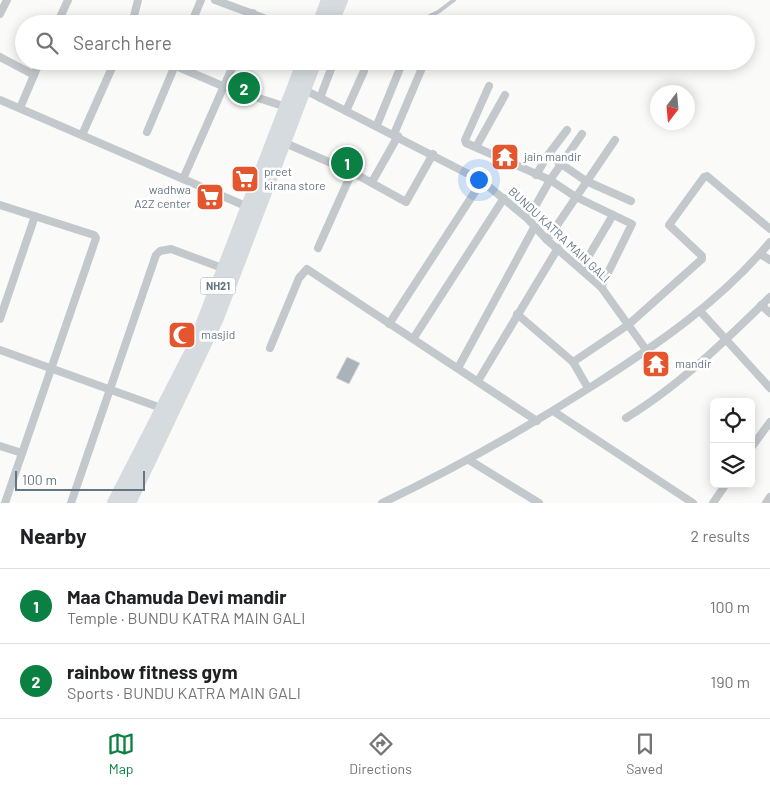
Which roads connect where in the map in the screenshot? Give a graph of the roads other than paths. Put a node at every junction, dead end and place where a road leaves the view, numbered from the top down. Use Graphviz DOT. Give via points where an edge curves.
graph roads {
  1 [pos="7,0"];
  2 [pos="68,0"];
  3 [pos="138,0"];
  4 [pos="201,0"];
  5 [pos="214,0"];
  6 [pos="328,0"];
  7 [pos="341,0"];
  8 [pos="454,0"];
  9 [pos="253,13"];
  10 [pos="0,14"];
  11 [pos="61,15"];
  12 [pos="134,15"];
  13 [pos="195,15"];
  14 [pos="258,15"];
  15 [pos="322,15"];
  16 [pos="335,15"];
  17 [pos="432,15"];
  18 [pos="0,57"];
  19 [pos="15,64"];
  20 [pos="26,70"];
  21 [pos="36,70"];
  22 [pos="111,70"];
  23 [pos="172,70"];
  24 [pos="190,70"];
  25 [pos="232,70"];
  26 [pos="300,70"];
  27 [pos="311,70"];
  28 [pos="331,70"];
  29 [pos="399,70"];
  30 [pos="421,70"];
  31 [pos="364,71"];
  32 [pos="34,74"];
  33 [pos="489,86"];
  34 [pos="225,87"];
  35 [pos="303,89"];
  36 [pos="505,95"];
  37 [pos="320,98"];
  38 [pos="0,100"];
  39 [pos="286,107"];
  40 [pos="20,108"];
  41 [pos="346,110"];
  42 [pos="377,125"];
  43 [pos="566,130"];
  44 [pos="146,132"];
  45 [pos="582,134"];
  46 [pos="82,135"];
  47 [pos="396,135"];
  48 [pos="615,140"];
  49 [pos="285,142"];
  50 [pos="476,146"];
  51 [pos="433,154"];
  52 [pos="548,155"];
  53 [pos="562,166"];
  54 [pos="352,172"];
  55 [pos="536,175"];
  56 [pos="183,179"];
  57 [pos="550,180"];
  58 [pos="482,181"];
  59 [pos="586,181"];
  60 [pos="372,182"];
  61 [pos="576,197"];
  62 [pos="504,198"];
  63 [pos="631,201"];
  64 [pos="0,205"];
  65 [pos="248,207"];
  66 [pos="613,215"];
  67 [pos="35,216"];
  68 [pos="528,219"];
  69 [pos="534,226"];
  70 [pos="770,229"];
  71 [pos="547,240"];
  72 [pos="770,242"];
  73 [pos="318,248"];
  74 [pos="558,248"];
  75 [pos="760,254"];
  76 [pos="770,260"];
  77 [pos="224,269"];
  78 [pos="581,270"];
  79 [pos="600,287"];
  80 [pos="770,296"];
  81 [pos="761,305"];
  82 [pos="700,311"];
  83 [pos="770,313"];
  84 [pos="517,314"];
  85 [pos="0,320"];
  86 [pos="389,324"];
  87 [pos="628,324"];
  88 [pos="413,339"];
  89 [pos="726,339"];
  90 [pos="270,348"];
  91 [pos="0,350"];
  92 [pos="647,351"];
  93 [pos="572,362"];
  94 [pos="51,368"];
  95 [pos="458,368"];
  96 [pos="478,381"];
  97 [pos="588,388"];
  98 [pos="770,388"];
  99 [pos="111,390"];
  100 [pos="168,411"];
  101 [pos="554,411"];
  102 [pos="626,418"];
  103 [pos="537,421"];
  104 [pos="770,422"];
  105 [pos="755,443"];
  106 [pos="0,446"];
  107 [pos="22,453"];
  108 [pos="469,460"];
  109 [pos="723,488"];
  110 [pos="770,497"];
  111 [pos="5,503"];
  112 [pos="71,503"];
  113 [pos="114,503"];
  114 [pos="129,503"];
  115 [pos="382,503"];
  116 [pos="540,503"];
  117 [pos="693,503"];
  118 [pos="713,503"];
  119 [pos="766,503"];
  1 -- 10 [label="street"];
  2 -- 11 [label="street"];
  3 -- 12 [label="street"];
  4 -- 13 [label="street"];
  5 -- 9 [label="street"];
  6 -- 15 [label="highway"];
  7 -- 16 [label="highway"];
  8 -- 17 [label="lane"];
  9 -- 14 [label="street"];
  18 -- 19 [label="street"];
  20 -- 32 [label="street"];
  21 -- 32 [label="street"];
  22 -- 46 [label="street"];
  23 -- 44 [label="street"];
  24 -- 34 [label="street"];
  25 -- 34 [label="street"];
  26 -- 39 [label="highway, NH21"];
  27 -- 35 [label="highway, NH21"];
  28 -- 37 [label="street"];
  29 -- 42 [label="street"];
  30 -- 47 [label="street"];
  31 -- 41 [label="street"];
  32 -- 40 [label="street"];
  33 -- 50 [label="street" via="465,140"];
  34 -- 39 [label="street"];
  34 -- 56 [label="street"];
  35 -- 37 [label="street, BUNDU KATRA MAIN GALI"];
  35 -- 49 [label="highway, NH21"];
  36 -- 50 [label="street"];
  37 -- 41 [label="street, BUNDU KATRA MAIN GALI"];
  38 -- 40 [label="street"];
  39 -- 65 [label="highway, NH21"];
  40 -- 46 [label="street"];
  41 -- 42 [label="street, BUNDU KATRA MAIN GALI"];
  42 -- 47 [label="street, BUNDU KATRA MAIN GALI"];
  43 -- 52 [label="street"];
  45 -- 53 [label="street"];
  46 -- 56 [label="street"];
  47 -- 51 [label="street, BUNDU KATRA MAIN GALI"];
  47 -- 60 [label="street"];
  48 -- 59 [label="street"];
  49 -- 54 [label="street"];
  49 -- 100 [label="highway, NH21" via="217,318"];
  50 -- 55 [label="street"];
  51 -- 58 [label="street, BUNDU KATRA MAIN GALI"];
  51 -- 60 [label="street" via="406,202"];
  52 -- 53 [label="street"];
  52 -- 55 [label="street"];
  53 -- 57 [label="street"];
  53 -- 59 [label="street"];
  54 -- 60 [label="street"];
  54 -- 73 [label="street"];
  55 -- 57 [label="street"];
  56 -- 65 [label="street"];
  57 -- 61 [label="street"];
  57 -- 68 [label="street"];
  58 -- 62 [label="street, BUNDU KATRA MAIN GALI"];
  58 -- 86 [label="street"];
  59 -- 61 [label="street"];
  59 -- 63 [label="street"];
  61 -- 66 [label="street"];
  61 -- 71 [label="street"];
  62 -- 68 [label="street, BUNDU KATRA MAIN GALI"];
  62 -- 88 [label="street"];
  64 -- 67 [label="street"];
  65 -- 77 [label="highway, NH21"];
  66 -- 78 [label="street"];
  66 -- 79 [label="street" via="631,223 632,227"];
  67 -- 85 [label="street"];
  67 -- 94 [label="street" via="96,238"];
  68 -- 69 [label="street, BUNDU KATRA MAIN GALI"];
  69 -- 71 [label="street, BUNDU KATRA MAIN GALI"];
  69 -- 95 [label="street"];
  70 -- 87 [label="street" via="707,176 704,177 669,225 702,259"];
  71 -- 74 [label="street, BUNDU KATRA MAIN GALI"];
  72 -- 75 [label="street"];
  74 -- 78 [label="street, BUNDU KATRA MAIN GALI"];
  74 -- 84 [label="street"];
  75 -- 76 [label="street"];
  75 -- 82 [label="street"];
  77 -- 99 [label="street" via="171,249 156,255"];
  77 -- 100 [label="highway, NH21"];
  78 -- 79 [label="street, BUNDU KATRA MAIN GALI"];
  79 -- 87 [label="street, BUNDU KATRA MAIN GALI"];
  80 -- 81 [label="street"];
  81 -- 83 [label="street"];
  81 -- 89 [label="street"];
  82 -- 89 [label="street"];
  82 -- 92 [label="street"];
  84 -- 93 [label="street"];
  84 -- 96 [label="street"];
  86 -- 88 [label="street"];
  86 -- 90 [label="street" via="305,269"];
  87 -- 92 [label="street, BUNDU KATRA MAIN GALI"];
  87 -- 93 [label="street"];
  88 -- 95 [label="street"];
  89 -- 98 [label="street"];
  89 -- 102 [label="street" via="649,404"];
  91 -- 94 [label="street"];
  92 -- 97 [label="street"];
  93 -- 97 [label="street"];
  94 -- 99 [label="street"];
  94 -- 107 [label="street"];
  95 -- 96 [label="street"];
  96 -- 103 [label="street"];
  97 -- 101 [label="street"];
  99 -- 100 [label="street"];
  99 -- 112 [label="street"];
  100 -- 113 [label="highway, NH21"];
  100 -- 114 [label="highway, NH21"];
  101 -- 103 [label="street"];
  101 -- 117 [label="street"];
  103 -- 108 [label="street"];
  104 -- 105 [label="street"];
  106 -- 107 [label="street"];
  107 -- 111 [label="street"];
  108 -- 115 [label="street"];
  108 -- 116 [label="street"];
  109 -- 118 [label="street"];
  110 -- 119 [label="street"];
}
